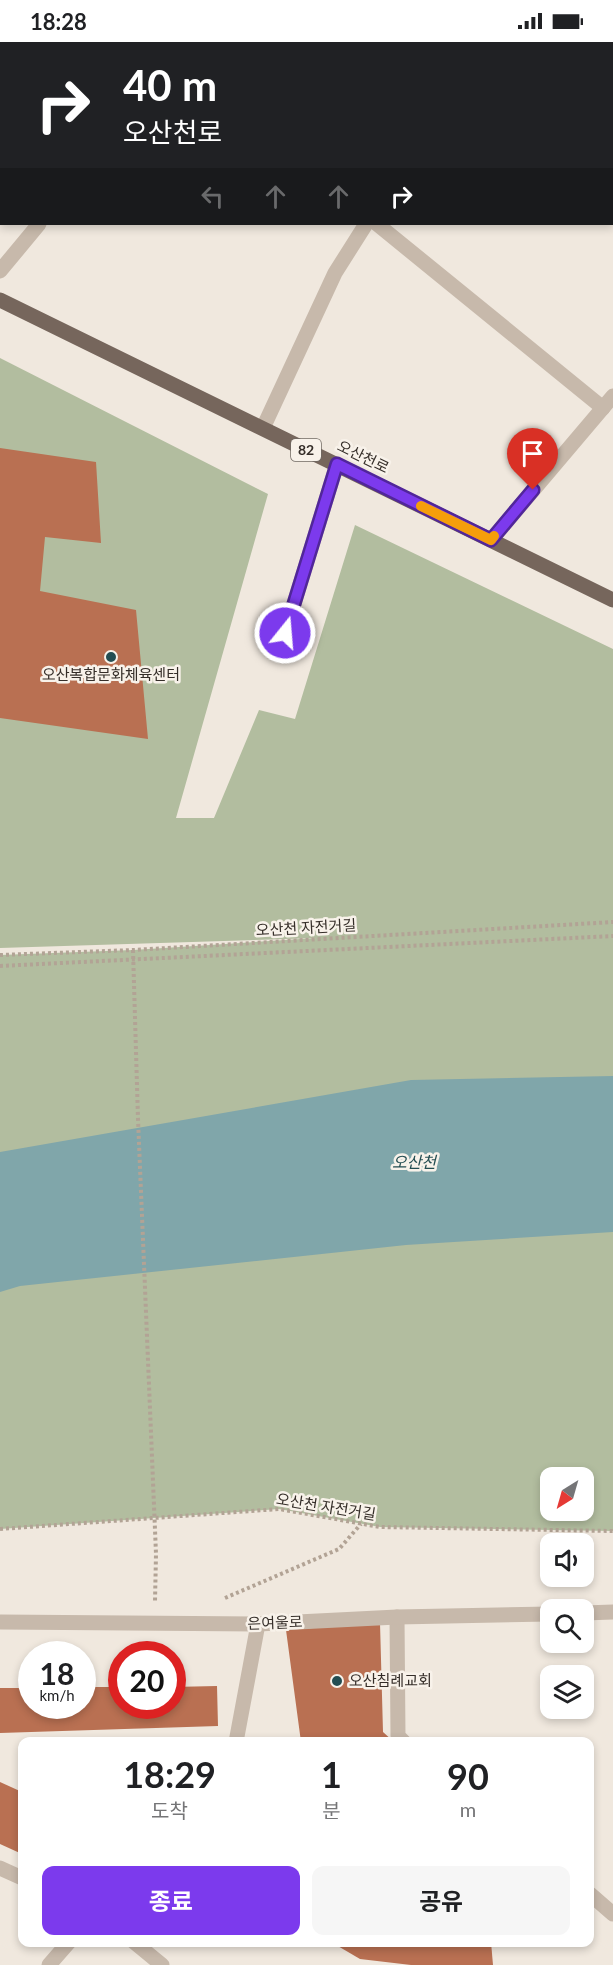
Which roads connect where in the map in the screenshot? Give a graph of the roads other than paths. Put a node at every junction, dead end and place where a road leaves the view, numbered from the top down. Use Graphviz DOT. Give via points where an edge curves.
graph roads {
  1 [pos="38,225"];
  2 [pos="365,225"];
  3 [pos="378,225"];
  4 [pos="0,271"];
  5 [pos="0,300"];
  6 [pos="608,402"];
  7 [pos="263,428"];
  8 [pos="337,464"];
  9 [pos="491,540"];
  10 [pos="613,600"];
  11 [pos="285,633"];
  12 [pos="613,1612"];
  13 [pos="594,1613"];
  14 [pos="540,1614"];
  15 [pos="397,1617"];
  16 [pos="0,1622"];
  17 [pos="258,1624"];
  18 [pos="237,1737"];
  19 [pos="399,1737"];
  20 [pos="0,1868"];
  21 [pos="18,1876"];
  22 [pos="594,1897"];
  23 [pos="613,1914"];
  24 [pos="65,1947"];
  25 [pos="140,1947"];
  26 [pos="50,1965"];
  27 [pos="162,1965"];
  1 -- 4 [label="street"];
  2 -- 7 [label="street" via="335,273"];
  3 -- 6 [label="street"];
  5 -- 7 [label="main road, 오산천로 / 82"];
  6 -- 9 [label="street"];
  7 -- 8 [label="main road, 오산천로 / 82"];
  8 -- 9 [label="main road, 오산천로 / 82"];
  8 -- 11 [label="street"];
  9 -- 10 [label="main road, 오산천로 / 82"];
  12 -- 13 [label="street"];
  14 -- 15 [label="street, 은여울로"];
  15 -- 17 [label="street, 은여울로"];
  15 -- 19 [label="street"];
  16 -- 17 [label="street, 은여울로"];
  17 -- 18 [label="street"];
  20 -- 21 [label="street"];
  22 -- 23 [label="street"];
  24 -- 26 [label="street"];
  25 -- 27 [label="street"];
}
